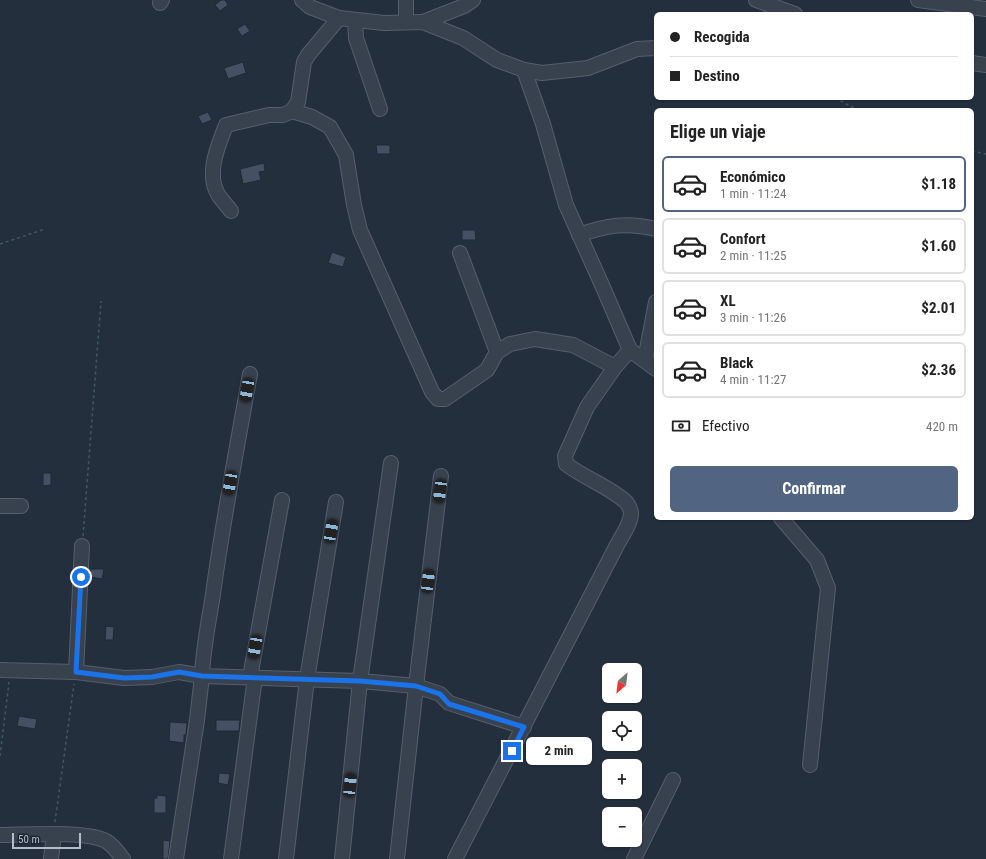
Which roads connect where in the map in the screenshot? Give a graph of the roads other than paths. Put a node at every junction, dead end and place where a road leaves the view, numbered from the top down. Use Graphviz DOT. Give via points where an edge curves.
graph roads {
  1 [pos="302,0"];
  2 [pos="406,0"];
  3 [pos="473,0"];
  4 [pos="756,0"];
  5 [pos="918,0"];
  6 [pos="784,4"];
  7 [pos="986,9"];
  8 [pos="794,12"];
  9 [pos="339,18"];
  10 [pos="355,21"];
  11 [pos="406,22"];
  12 [pos="423,22"];
  13 [pos="654,48"];
  14 [pos="974,63"];
  15 [pos="986,66"];
  16 [pos="524,70"];
  17 [pos="380,109"];
  18 [pos="292,111"];
  19 [pos="231,211"];
  20 [pos="654,229"];
  21 [pos="579,234"];
  22 [pos="460,253"];
  23 [pos="654,312"];
  24 [pos="630,350"];
  25 [pos="497,352"];
  26 [pos="644,360"];
  27 [pos="615,367"];
  28 [pos="654,368"];
  29 [pos="250,374"];
  30 [pos="391,463"];
  31 [pos="441,476"];
  32 [pos="282,500"];
  33 [pos="336,502"];
  34 [pos="0,506"];
  35 [pos="22,506"];
  36 [pos="783,520"];
  37 [pos="82,546"];
  38 [pos="5,670"];
  39 [pos="76,672"];
  40 [pos="202,676"];
  41 [pos="253,677"];
  42 [pos="306,679"];
  43 [pos="360,681"];
  44 [pos="416,686"];
  45 [pos="524,727"];
  46 [pos="810,765"];
  47 [pos="673,780"];
  48 [pos="54,834"];
  49 [pos="0,835"];
  50 [pos="51,859"];
  51 [pos="123,859"];
  52 [pos="176,859"];
  53 [pos="231,859"];
  54 [pos="286,859"];
  55 [pos="342,859"];
  56 [pos="398,859"];
  57 [pos="455,859"];
  58 [pos="634,859"];
  1 -- 9 [label="street"];
  2 -- 11 [label="street"];
  3 -- 12 [label="street"];
  4 -- 6 [label="street"];
  5 -- 7 [label="street"];
  6 -- 8 [label="street"];
  9 -- 10 [label="street"];
  9 -- 18 [label="street" via="304,62 298,102"];
  10 -- 11 [label="street"];
  10 -- 17 [label="street" via="356,38"];
  11 -- 12 [label="street"];
  12 -- 16 [label="street" via="463,38 497,60"];
  13 -- 16 [label="street" via="637,49 588,68 542,73"];
  14 -- 15 [label="street"];
  16 -- 21 [label="street" via="544,124 566,205"];
  18 -- 19 [label="street" via="283,115 269,115 226,125 212,170 218,195"];
  18 -- 25 [label="street" via="312,117 330,128 346,155 360,230 432,392 438,399 445,398 487,370"];
  20 -- 21 [label="street" via="617,225"];
  21 -- 24 [label="street"];
  22 -- 25 [label="street"];
  23 -- 26 [label="street"];
  24 -- 26 [label="street"];
  24 -- 27 [label="street"];
  25 -- 27 [label="street" via="510,344 535,340 573,346"];
  26 -- 28 [label="street"];
  27 -- 45 [label="street" via="587,407 566,456 566,464 628,502 631,512 627,525"];
  29 -- 40 [label="street" via="202,655"];
  30 -- 43 [label="street"];
  31 -- 44 [label="street"];
  32 -- 41 [label="street"];
  33 -- 42 [label="street"];
  34 -- 35 [label="street"];
  36 -- 46 [label="street" via="817,560 828,588"];
  37 -- 39 [label="street"];
  38 -- 39 [label="street"];
  39 -- 40 [label="street" via="124,678 152,677 179,672"];
  40 -- 41 [label="street"];
  40 -- 52 [label="street"];
  41 -- 42 [label="street"];
  41 -- 53 [label="street"];
  42 -- 43 [label="street"];
  42 -- 54 [label="street"];
  43 -- 44 [label="street"];
  43 -- 55 [label="street"];
  44 -- 45 [label="street" via="440,694 449,704"];
  44 -- 56 [label="street"];
  45 -- 57 [label="street"];
  47 -- 58 [label="street"];
  48 -- 49 [label="street"];
  48 -- 50 [label="street"];
  48 -- 51 [label="street" via="105,841 116,849"];
}
